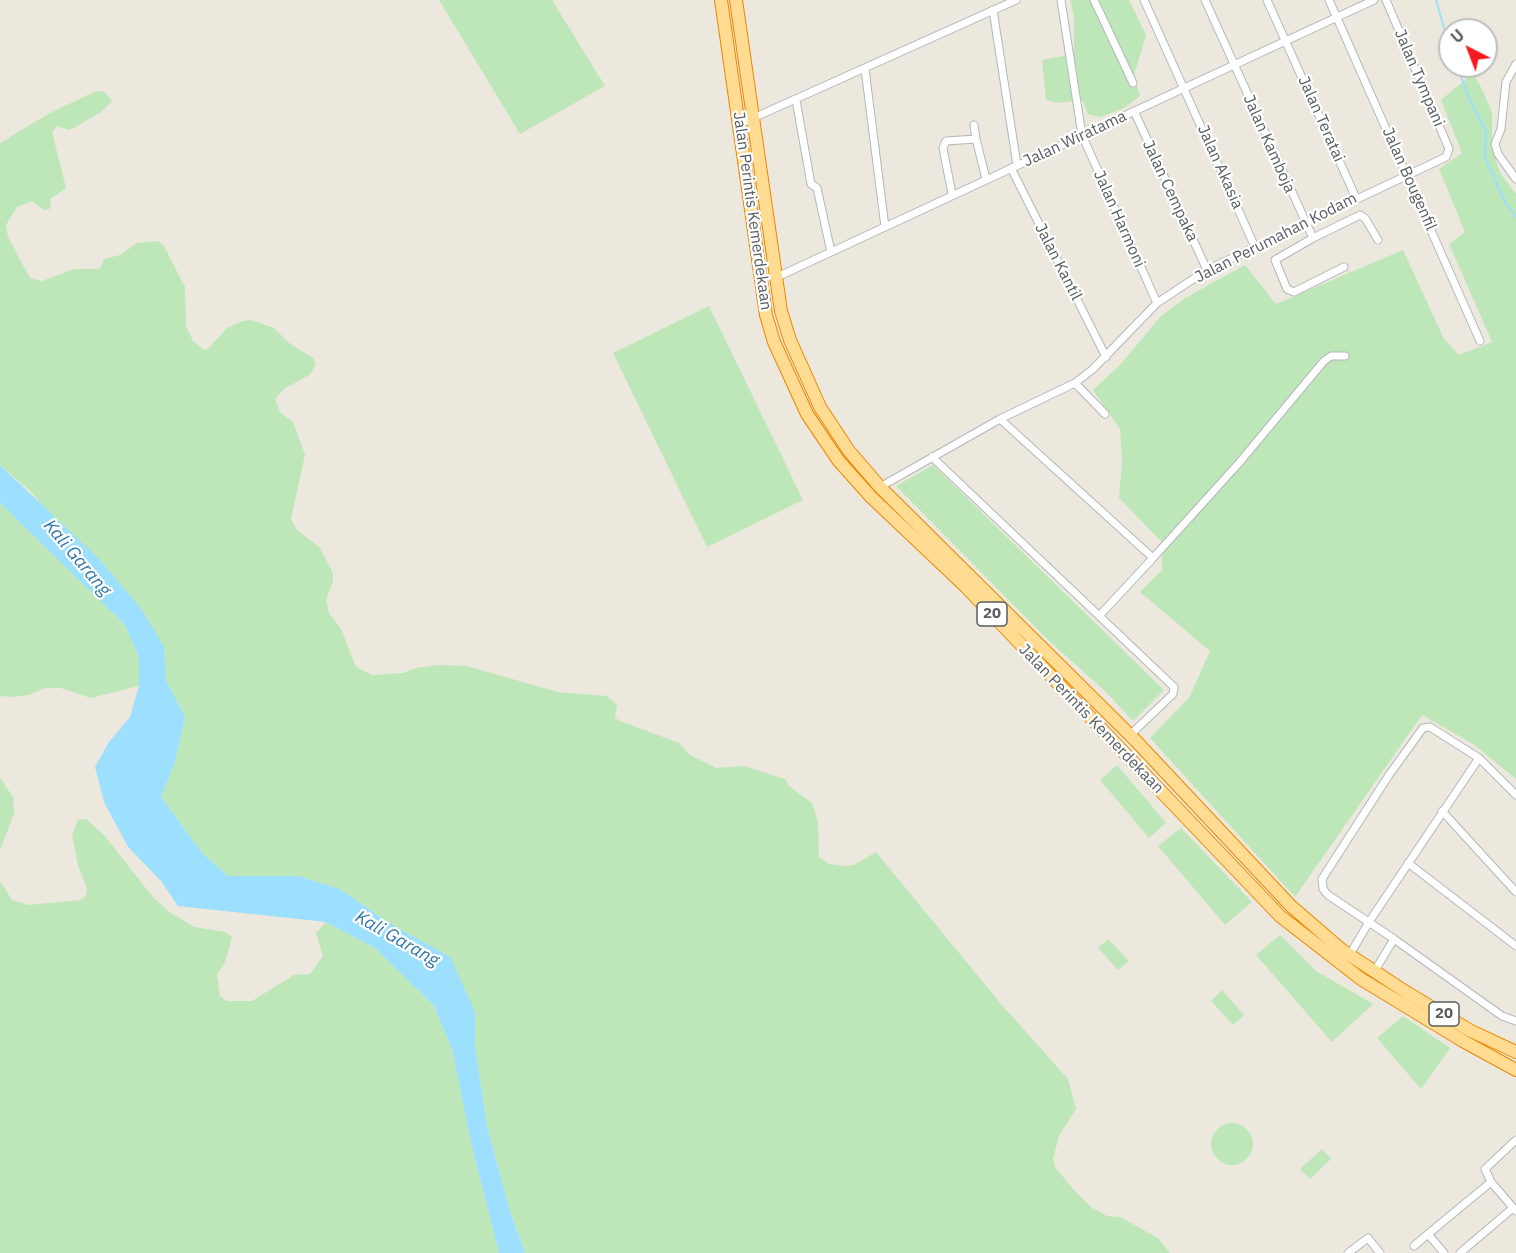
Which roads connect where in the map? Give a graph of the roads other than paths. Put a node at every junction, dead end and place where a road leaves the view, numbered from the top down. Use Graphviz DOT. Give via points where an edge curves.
graph roads {
  1 [pos="721,0"];
  2 [pos="736,0"];
  3 [pos="1016,0"];
  4 [pos="1061,0"];
  5 [pos="1095,0"];
  6 [pos="1144,0"];
  7 [pos="1205,0"];
  8 [pos="1267,0"];
  9 [pos="1329,0"];
  10 [pos="1374,0"];
  11 [pos="1386,0"];
  12 [pos="993,10"];
  13 [pos="1336,18"];
  14 [pos="1286,41"];
  15 [pos="1516,64"];
  16 [pos="1234,65"];
  17 [pos="865,69"];
  18 [pos="1133,83"];
  19 [pos="1184,88"];
  20 [pos="796,100"];
  21 [pos="1134,111"];
  22 [pos="746,122"];
  23 [pos="974,125"];
  24 [pos="1082,135"];
  25 [pos="976,139"];
  26 [pos="1446,157"];
  27 [pos="1014,167"];
  28 [pos="1406,174"];
  29 [pos="986,179"];
  30 [pos="1516,179"];
  31 [pos="952,194"];
  32 [pos="1356,198"];
  33 [pos="1304,222"];
  34 [pos="885,227"];
  35 [pos="1312,238"];
  36 [pos="1378,240"];
  37 [pos="1255,247"];
  38 [pos="831,252"];
  39 [pos="1344,267"];
  40 [pos="1207,270"];
  41 [pos="775,278"];
  42 [pos="1157,303"];
  43 [pos="1480,340"];
  44 [pos="1345,356"];
  45 [pos="1106,357"];
  46 [pos="1074,383"];
  47 [pos="1105,414"];
  48 [pos="1000,419"];
  49 [pos="932,457"];
  50 [pos="880,487"];
  51 [pos="1153,558"];
  52 [pos="983,597"];
  53 [pos="1100,615"];
  54 [pos="1130,735"];
  55 [pos="1479,758"];
  56 [pos="1516,795"];
  57 [pos="1442,812"];
  58 [pos="1408,863"];
  59 [pos="1516,892"];
  60 [pos="1368,922"];
  61 [pos="1395,939"];
  62 [pos="1516,946"];
  63 [pos="1349,956"];
  64 [pos="1374,972"];
  65 [pos="1367,983"];
  66 [pos="1516,1021"];
  67 [pos="1516,1052"];
  68 [pos="1516,1070"];
  69 [pos="1516,1140"];
  70 [pos="1491,1182"];
  71 [pos="1514,1209"];
  72 [pos="1428,1234"];
  73 [pos="1414,1246"];
  74 [pos="1348,1253"];
  75 [pos="1380,1253"];
  76 [pos="1444,1253"];
  77 [pos="1460,1253"];
  1 -- 22 [label="highway, Jalan Perintis Kemerdekaan / 20"];
  2 -- 22 [label="highway, Jalan Perintis Kemerdekaan / 20"];
  3 -- 12 [label="street"];
  4 -- 24 [label="street, Jalan Harmoni"];
  5 -- 18 [label="street"];
  6 -- 19 [label="street, Jalan Akasia"];
  7 -- 16 [label="street, Jalan Kamboja"];
  8 -- 14 [label="street, Jalan Teratai"];
  9 -- 13 [label="street, Jalan Bougenfil"];
  10 -- 13 [label="street, Jalan Wiratama"];
  11 -- 26 [label="street, Jalan Tympani" via="1449,149"];
  12 -- 17 [label="street"];
  12 -- 27 [label="street, Jalan Kantil"];
  13 -- 14 [label="street, Jalan Wiratama"];
  13 -- 28 [label="street, Jalan Bougenfil"];
  14 -- 16 [label="street, Jalan Wiratama"];
  14 -- 32 [label="street, Jalan Teratai"];
  15 -- 30 [label="street" via="1506,82 1502,129 1495,144"];
  16 -- 19 [label="street, Jalan Wiratama"];
  16 -- 33 [label="street, Jalan Kamboja"];
  17 -- 20 [label="street"];
  17 -- 34 [label="street"];
  19 -- 21 [label="street, Jalan Wiratama"];
  19 -- 37 [label="street, Jalan Akasia"];
  20 -- 22 [label="street"];
  20 -- 38 [label="street" via="812,184 817,188"];
  21 -- 24 [label="street, Jalan Wiratama"];
  21 -- 40 [label="street, Jalan Cempaka"];
  22 -- 41 [label="highway, Jalan Perintis Kemerdekaan / 20"];
  22 -- 52 [label="highway, Jalan Perintis Kemerdekaan / 20" via="759,283 774,342 807,414 855,480"];
  23 -- 25 [label="street"];
  24 -- 27 [label="street, Jalan Wiratama"];
  24 -- 42 [label="street, Jalan Harmoni"];
  25 -- 29 [label="street"];
  25 -- 31 [label="street" via="944,143"];
  26 -- 28 [label="street, Jalan Perumahan Kodam"];
  27 -- 29 [label="street, Jalan Wiratama"];
  27 -- 45 [label="street, Jalan Kantil"];
  28 -- 32 [label="street, Jalan Perumahan Kodam"];
  28 -- 43 [label="street, Jalan Bougenfil"];
  29 -- 31 [label="street, Jalan Wiratama"];
  31 -- 34 [label="street, Jalan Wiratama"];
  32 -- 33 [label="street, Jalan Perumahan Kodam"];
  33 -- 35 [label="street, Jalan Kamboja"];
  33 -- 37 [label="street, Jalan Perumahan Kodam"];
  34 -- 38 [label="street, Jalan Wiratama"];
  35 -- 36 [label="street" via="1360,215"];
  35 -- 39 [label="street" via="1275,260 1287,289 1294,292"];
  37 -- 40 [label="street, Jalan Perumahan Kodam"];
  38 -- 41 [label="street, Jalan Wiratama"];
  40 -- 42 [label="street, Jalan Perumahan Kodam"];
  41 -- 50 [label="highway, Jalan Perintis Kemerdekaan / 20" via="790,340 820,407 849,451"];
  42 -- 45 [label="street, Jalan Perumahan Kodam"];
  44 -- 51 [label="street" via="1331,356 1324,361"];
  45 -- 46 [label="street, Jalan Perumahan Kodam"];
  46 -- 47 [label="street"];
  46 -- 48 [label="street, Jalan Perumahan Kodam"];
  48 -- 49 [label="street, Jalan Perumahan Kodam"];
  48 -- 51 [label="street"];
  49 -- 50 [label="street, Jalan Perumahan Kodam"];
  49 -- 53 [label="street"];
  50 -- 52 [label="highway, Jalan Perintis Kemerdekaan / 20"];
  51 -- 53 [label="street"];
  52 -- 54 [label="highway, Jalan Perintis Kemerdekaan / 20"];
  52 -- 65 [label="highway, Jalan Perintis Kemerdekaan / 20" via="1274,910"];
  53 -- 54 [label="street" via="1174,687 1173,694"];
  54 -- 63 [label="highway, Jalan Perintis Kemerdekaan / 20" via="1272,888"];
  55 -- 56 [label="street"];
  55 -- 57 [label="street"];
  55 -- 60 [label="street" via="1430,727 1423,728 1389,775 1322,879 1328,895"];
  57 -- 58 [label="street"];
  57 -- 59 [label="street"];
  58 -- 60 [label="street"];
  58 -- 62 [label="street"];
  60 -- 61 [label="street"];
  60 -- 63 [label="street"];
  61 -- 64 [label="street"];
  61 -- 66 [label="street" via="1502,1016"];
  63 -- 64 [label="highway, Jalan Perintis Kemerdekaan / 20"];
  64 -- 65 [label="highway"];
  64 -- 67 [label="highway, Jalan Perintis Kemerdekaan / 20" via="1470,1030"];
  65 -- 68 [label="highway, Jalan Perintis Kemerdekaan / 20"];
  69 -- 70 [label="street" via="1485,1169"];
  70 -- 71 [label="street"];
  70 -- 72 [label="street"];
  71 -- 77 [label="street"];
  72 -- 73 [label="street"];
  72 -- 76 [label="street"];
  74 -- 75 [label="street" via="1368,1239"];
}
